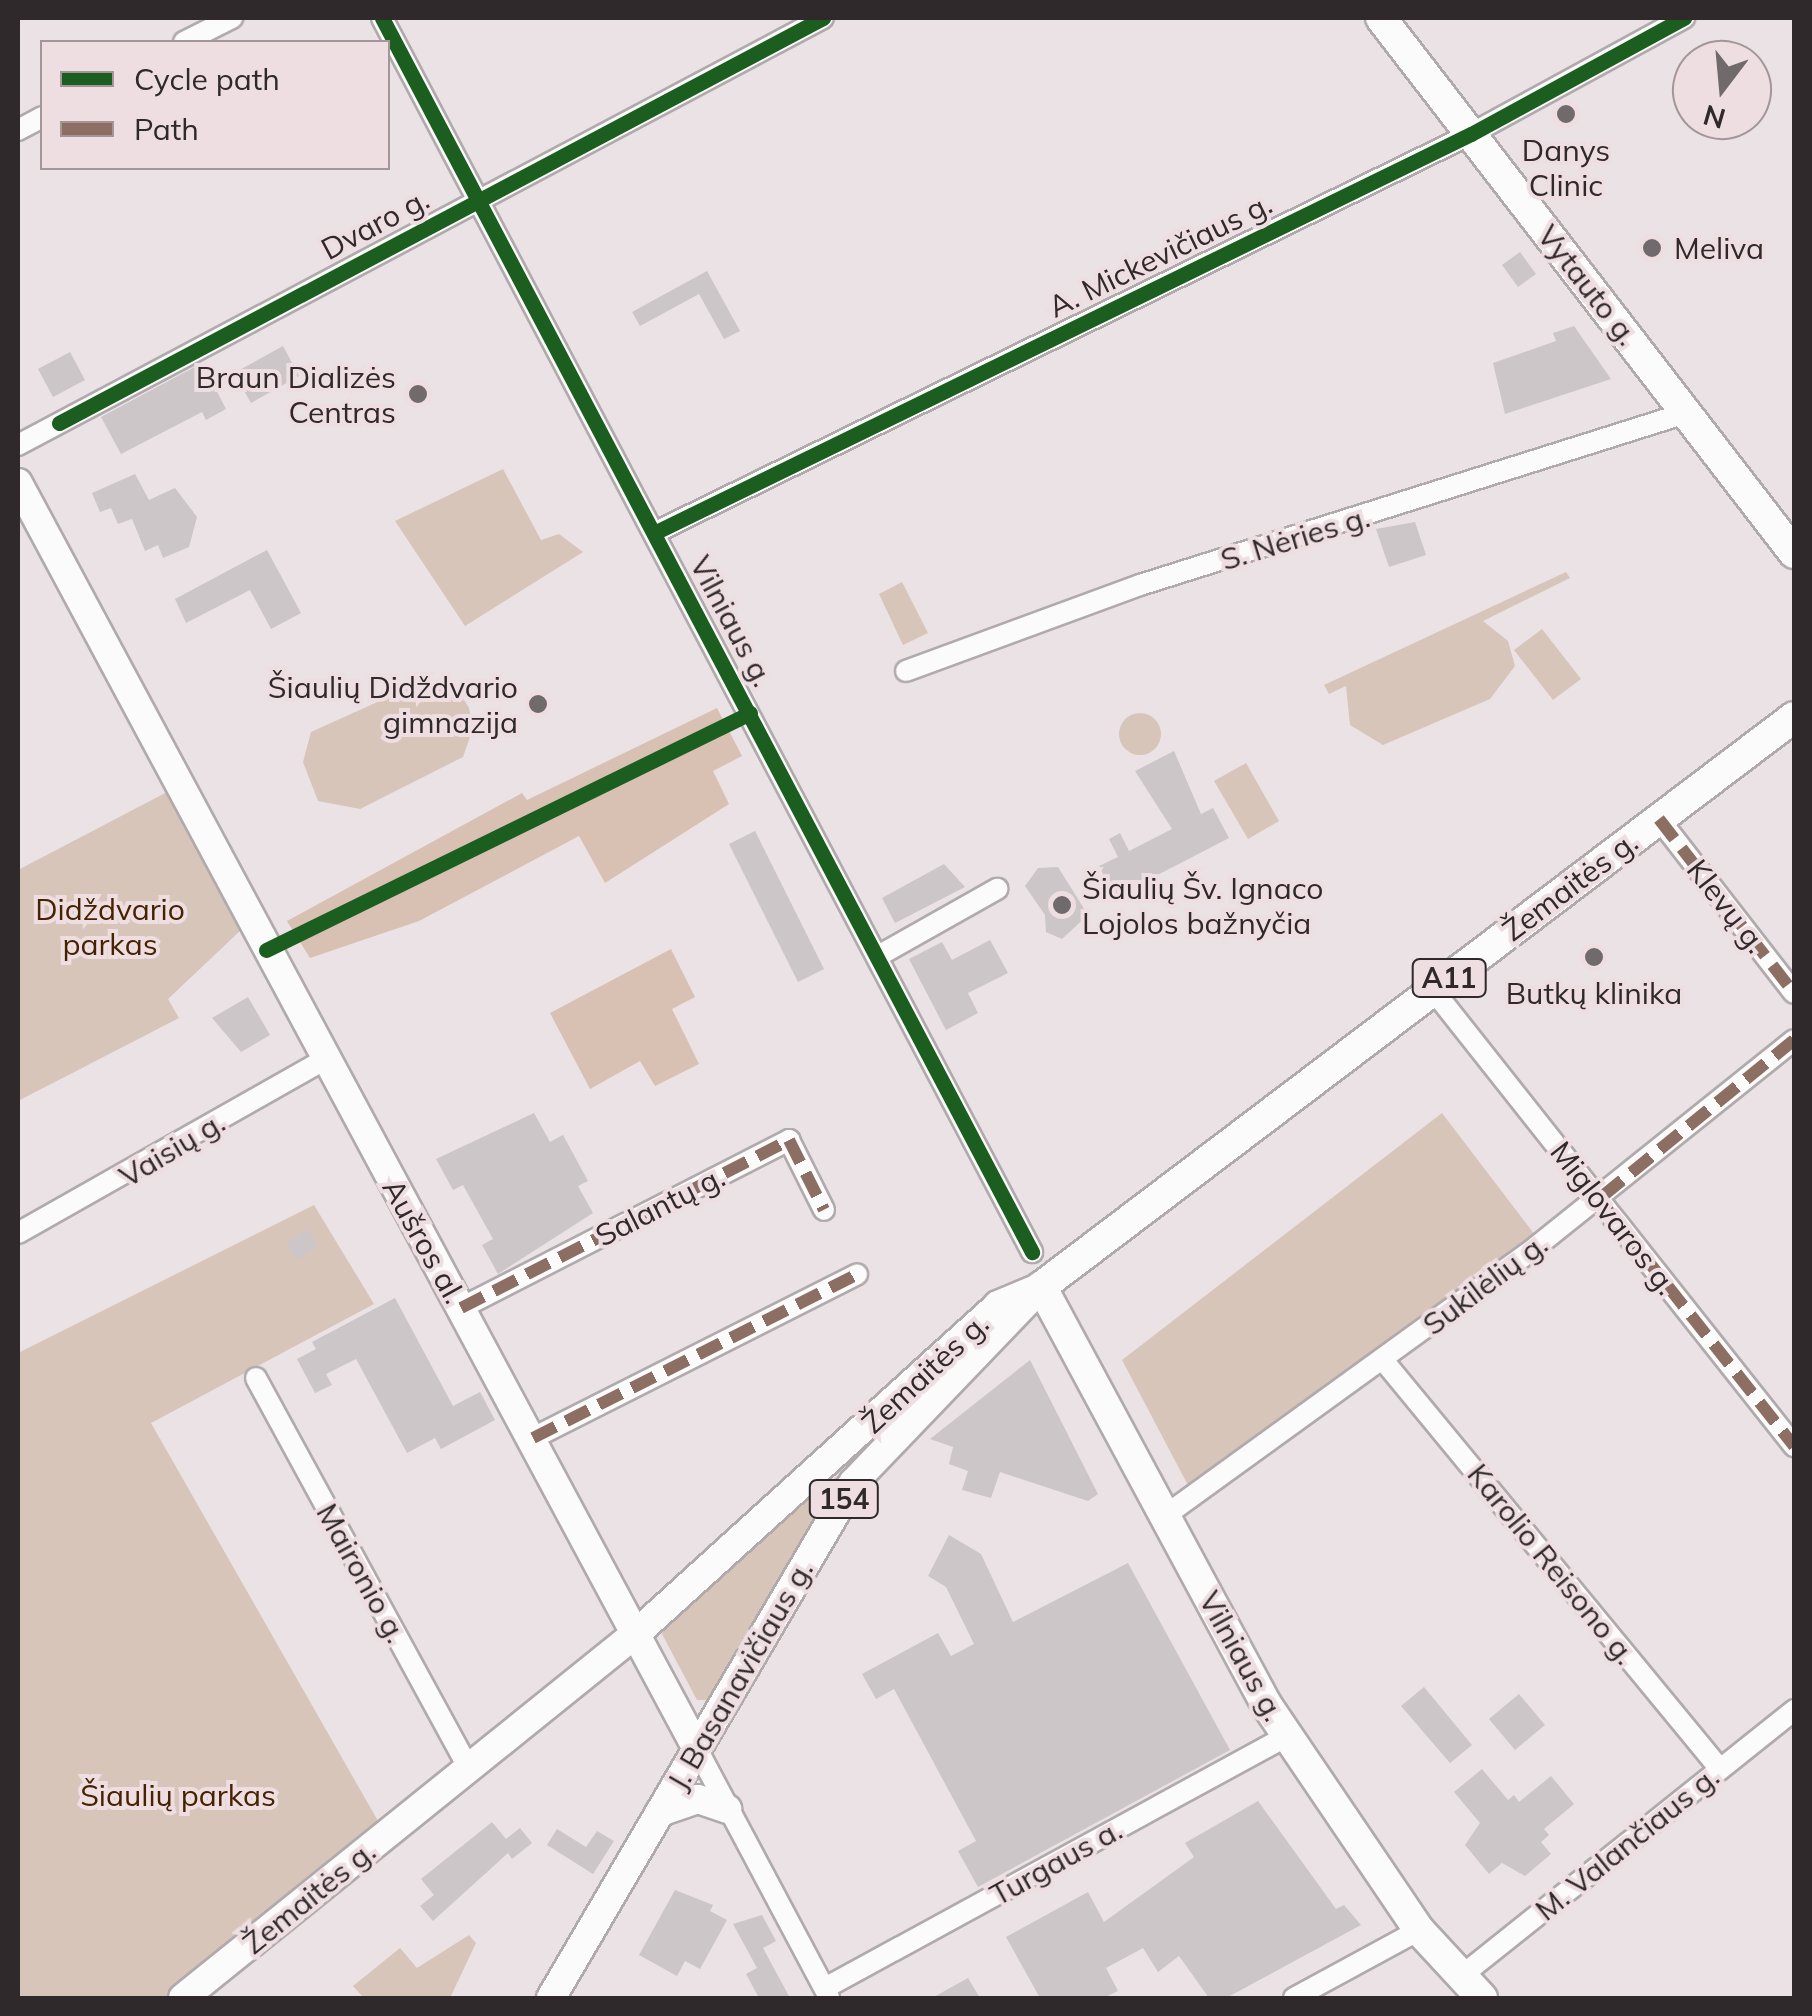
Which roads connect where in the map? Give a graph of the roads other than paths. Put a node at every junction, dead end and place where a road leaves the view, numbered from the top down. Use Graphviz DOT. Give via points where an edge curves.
graph roads {
  1 [pos="232,18"];
  2 [pos="382,18"];
  3 [pos="823,18"];
  4 [pos="1381,18"];
  5 [pos="1684,18"];
  6 [pos="188,40"];
  7 [pos="40,118"];
  8 [pos="18,130"];
  9 [pos="1471,134"];
  10 [pos="478,200"];
  11 [pos="1686,413"];
  12 [pos="18,445"];
  13 [pos="18,483"];
  14 [pos="654,533"];
  15 [pos="1794,554"];
  16 [pos="906,672"];
  17 [pos="1794,717"];
  18 [pos="1659,819"];
  19 [pos="997,889"];
  20 [pos="878,956"];
  21 [pos="1433,990"];
  22 [pos="1794,993"];
  23 [pos="1794,1040"];
  24 [pos="324,1060"];
  25 [pos="1598,1199"];
  26 [pos="824,1210"];
  27 [pos="18,1233"];
  28 [pos="1032,1252"];
  29 [pos="856,1274"];
  30 [pos="1041,1287"];
  31 [pos="461,1308"];
  32 [pos="1382,1360"];
  33 [pos="256,1378"];
  34 [pos="533,1438"];
  35 [pos="1794,1446"];
  36 [pos="1166,1516"];
  37 [pos="608,1573"];
  38 [pos="698,1580"];
  39 [pos="639,1631"];
  40 [pos="1794,1710"];
  41 [pos="1287,1736"];
  42 [pos="697,1749"];
  43 [pos="469,1768"];
  44 [pos="1720,1769"];
  45 [pos="727,1809"];
  46 [pos="660,1812"];
  47 [pos="1419,1930"];
  48 [pos="1471,1988"];
  49 [pos="828,1994"];
  50 [pos="183,1998"];
  51 [pos="551,1998"];
  52 [pos="1294,1998"];
  1 -- 6 [label="street"];
  2 -- 10 [label="street, Vilniaus g."];
  3 -- 10 [label="street, Dvaro g."];
  4 -- 9 [label="highway, Vytauto g."];
  5 -- 9 [label="street, A. Mickevičiaus g."];
  7 -- 8 [label="street"];
  9 -- 11 [label="highway, Vytauto g."];
  9 -- 14 [label="street, A. Mickevičiaus g."];
  10 -- 12 [label="street, Dvaro g."];
  10 -- 14 [label="street, Vilniaus g."];
  11 -- 15 [label="highway, Vytauto g."];
  11 -- 16 [label="street, S. Nėries g." via="1140,585"];
  13 -- 24 [label="main road, Aušros al."];
  14 -- 20 [label="street, Vilniaus g."];
  17 -- 18 [label="highway, Žemaitės g. / A11"];
  18 -- 21 [label="highway, Žemaitės g. / A11"];
  18 -- 22 [label="street, Klevų g."];
  19 -- 20 [label="street"];
  20 -- 28 [label="street, Vilniaus g."];
  21 -- 25 [label="street, Miglovaros g."];
  21 -- 30 [label="highway, Žemaitės g. / A11"];
  23 -- 25 [label="street, Sukilėlių g."];
  24 -- 27 [label="street, Vaisių g."];
  24 -- 31 [label="main road, Aušros al."];
  25 -- 32 [label="street, Sukilėlių g."];
  25 -- 35 [label="street, Miglovaros g."];
  26 -- 31 [label="street, Salantų g." via="789,1140"];
  29 -- 34 [label="street"];
  30 -- 36 [label="highway, Vilniaus g."];
  30 -- 38 [label="main road, Žemaitės g." via="998,1305"];
  30 -- 42 [label="main road, J. Basanavičiaus g. / 154" via="854,1483"];
  31 -- 34 [label="main road, Aušros al."];
  32 -- 36 [label="street, Sukilėlių g."];
  32 -- 44 [label="street, Karolio Reisono g."];
  33 -- 43 [label="street, Maironio g."];
  34 -- 37 [label="main road, Aušros al."];
  36 -- 41 [label="highway, Vilniaus g."];
  37 -- 38 [label="main road" via="644,1596"];
  37 -- 39 [label="main road, Aušros al."];
  38 -- 39 [label="main road, Žemaitės g."];
  39 -- 42 [label="main road, Aušros al."];
  39 -- 43 [label="main road, Žemaitės g."];
  40 -- 44 [label="street, M. Valančiaus g."];
  41 -- 47 [label="highway, Vilniaus g."];
  41 -- 49 [label="street, Turgaus a."];
  42 -- 45 [label="street, Aušros al."];
  42 -- 46 [label="main road, J. Basanavičiaus g. / 154"];
  43 -- 50 [label="main road, Žemaitės g."];
  44 -- 48 [label="street, M. Valančiaus g."];
  45 -- 46 [label="main road" via="698,1799"];
  45 -- 49 [label="street, Aušros al."];
  46 -- 51 [label="main road, J. Basanavičiaus g. / 154"];
  47 -- 48 [label="highway, Vilniaus g."];
  47 -- 52 [label="street"];
}
